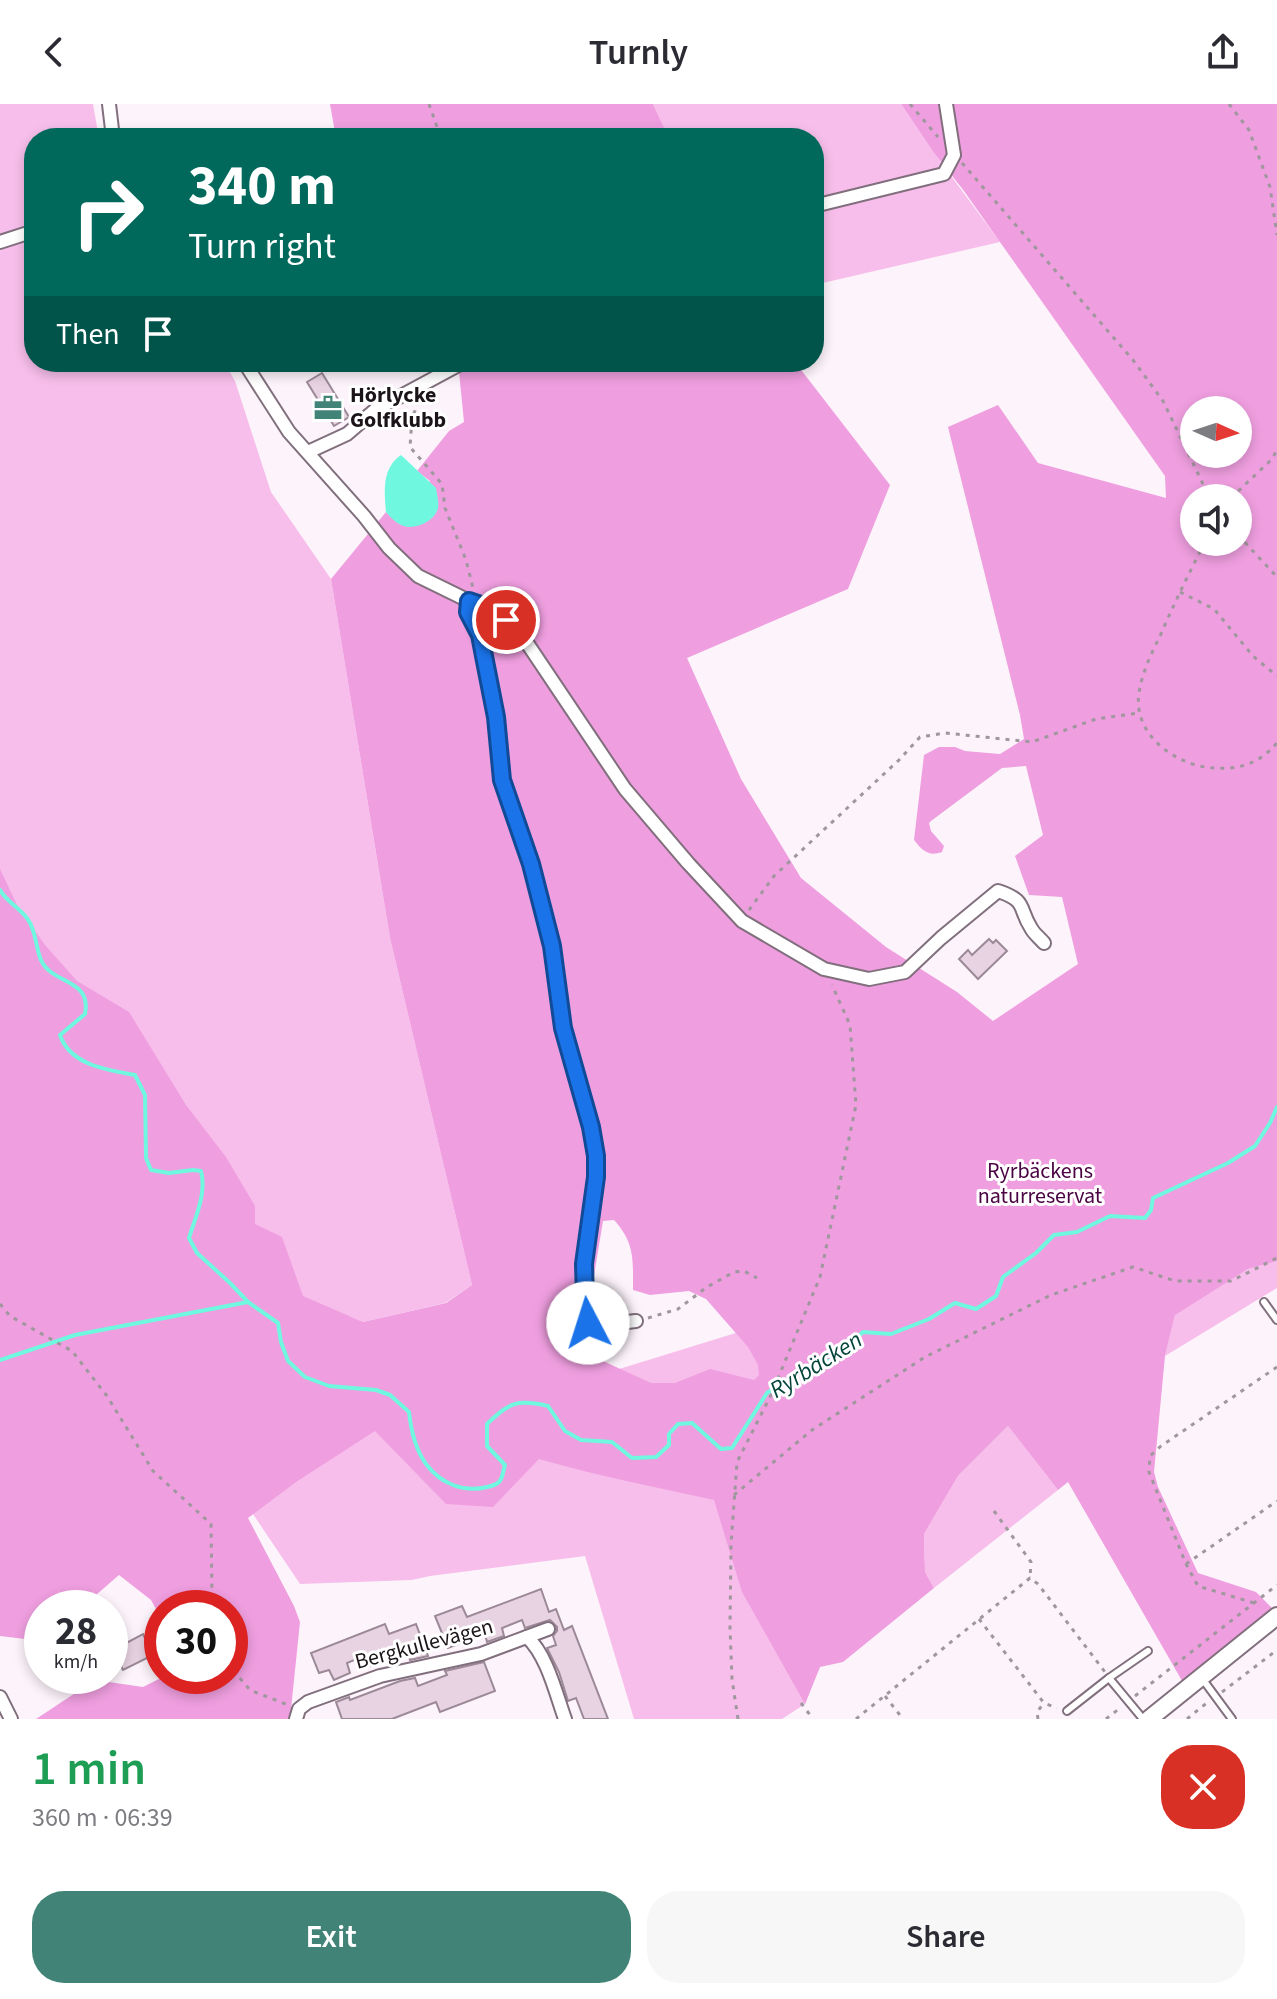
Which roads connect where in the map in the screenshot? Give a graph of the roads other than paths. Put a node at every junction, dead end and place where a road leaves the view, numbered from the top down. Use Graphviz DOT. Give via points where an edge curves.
graph roads {
  1 [pos="109,104"];
  2 [pos="946,104"];
  3 [pos="112,128"];
  4 [pos="824,204"];
  5 [pos="24,234"];
  6 [pos="0,242"];
  7 [pos="250,372"];
  8 [pos="446,372"];
  9 [pos="308,452"];
  10 [pos="473,602"];
  11 [pos="1044,943"];
  12 [pos="1264,1302"];
  13 [pos="1277,1320"];
  14 [pos="636,1321"];
  15 [pos="1277,1616"];
  16 [pos="548,1629"];
  17 [pos="527,1637"];
  18 [pos="1148,1651"];
  19 [pos="1201,1677"];
  20 [pos="1109,1678"];
  21 [pos="0,1697"];
  22 [pos="1067,1711"];
  23 [pos="298,1714"];
  24 [pos="11,1719"];
  25 [pos="565,1719"];
  26 [pos="1146,1719"];
  27 [pos="1232,1719"];
  1 -- 3 [label="street"];
  2 -- 4 [label="street" via="954,155 944,174"];
  5 -- 6 [label="street"];
  7 -- 9 [label="street"];
  8 -- 9 [label="street"];
  9 -- 10 [label="street" via="418,576"];
  10 -- 11 [label="street" via="492,609 519,631 625,789 742,921 824,969 869,979 905,972 998,891 1022,906"];
  10 -- 14 [label="street" via="468,612 480,635 502,780 552,946 563,1028 594,1142 596,1177 584,1264 588,1323"];
  12 -- 13 [label="lane"];
  15 -- 19 [label="street"];
  16 -- 17 [label="street, Bergkullevägen"];
  17 -- 23 [label="street, Bergkullevägen" via="481,1654 380,1676 308,1702"];
  17 -- 25 [label="street, Bergkullevägen" via="541,1655"];
  18 -- 20 [label="lane"];
  19 -- 26 [label="street"];
  19 -- 27 [label="lane"];
  20 -- 22 [label="lane"];
  20 -- 26 [label="lane"];
  21 -- 24 [label="street"];
}
